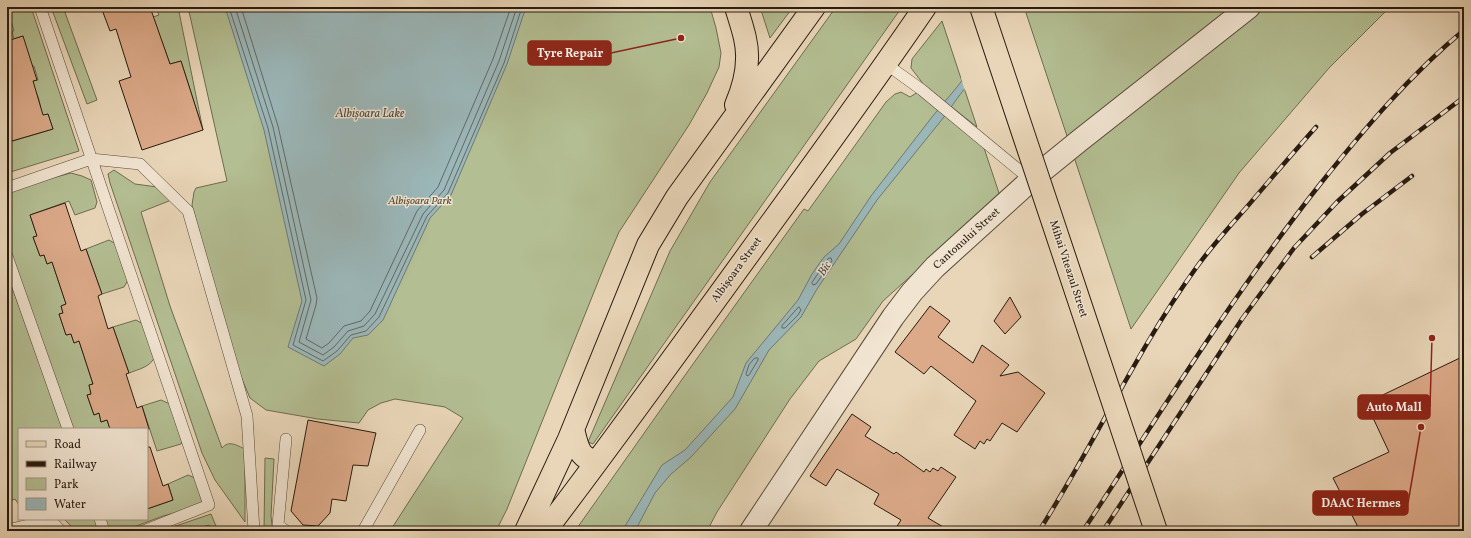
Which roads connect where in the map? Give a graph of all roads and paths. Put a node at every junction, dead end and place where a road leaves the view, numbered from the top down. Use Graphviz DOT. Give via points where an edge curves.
graph roads {
  1 [pos="40,7"];
  2 [pos="736,7"];
  3 [pos="814,7"];
  4 [pos="925,7"];
  5 [pos="981,7"];
  6 [pos="1249,7"];
  7 [pos="886,64"];
  8 [pos="730,121"];
  9 [pos="91,159"];
  10 [pos="1031,180"];
  11 [pos="7,188"];
  12 [pos="7,256"];
  13 [pos="68,428"];
  14 [pos="573,428"];
  15 [pos="420,430"];
  16 [pos="286,439"];
  17 [pos="598,460"];
  18 [pos="100,520"];
  19 [pos="7,530"];
  20 [pos="61,531"];
  21 [pos="104,531"];
  22 [pos="143,531"];
  23 [pos="254,531"];
  24 [pos="286,531"];
  25 [pos="363,531"];
  26 [pos="526,531"];
  27 [pos="545,531"];
  28 [pos="751,531"];
  29 [pos="1156,531"];
  1 -- 9 [label="lane"];
  2 -- 8 [label="main road" via="744,31 748,60 742,90"];
  3 -- 8 [label="main road"];
  4 -- 7 [label="main road, Albișoara Street"];
  5 -- 29 [label="main road, Mihai Viteazul Street, bridge"];
  6 -- 10 [label="street, Cantonului Street"];
  7 -- 10 [label="lane" via="922,90"];
  7 -- 17 [label="main road, Albișoara Street"];
  8 -- 14 [label="main road" via="677,197 648,245"];
  9 -- 11 [label="lane"];
  9 -- 22 [label="lane" via="209,505"];
  9 -- 23 [label="lane" via="140,164 188,211 247,416"];
  10 -- 28 [label="street, Cantonului Street" via="912,292 877,340"];
  12 -- 13 [label="lane"];
  14 -- 17 [label="main road" via="582,455 586,459"];
  14 -- 26 [label="main road"];
  15 -- 25 [label="lane"];
  16 -- 24 [label="lane" via="278,525"];
  17 -- 27 [label="main road, Albișoara Street"];
  18 -- 21 [label="lane"];
  19 -- 20 [label="lane" via="41,522 54,524"];
}
